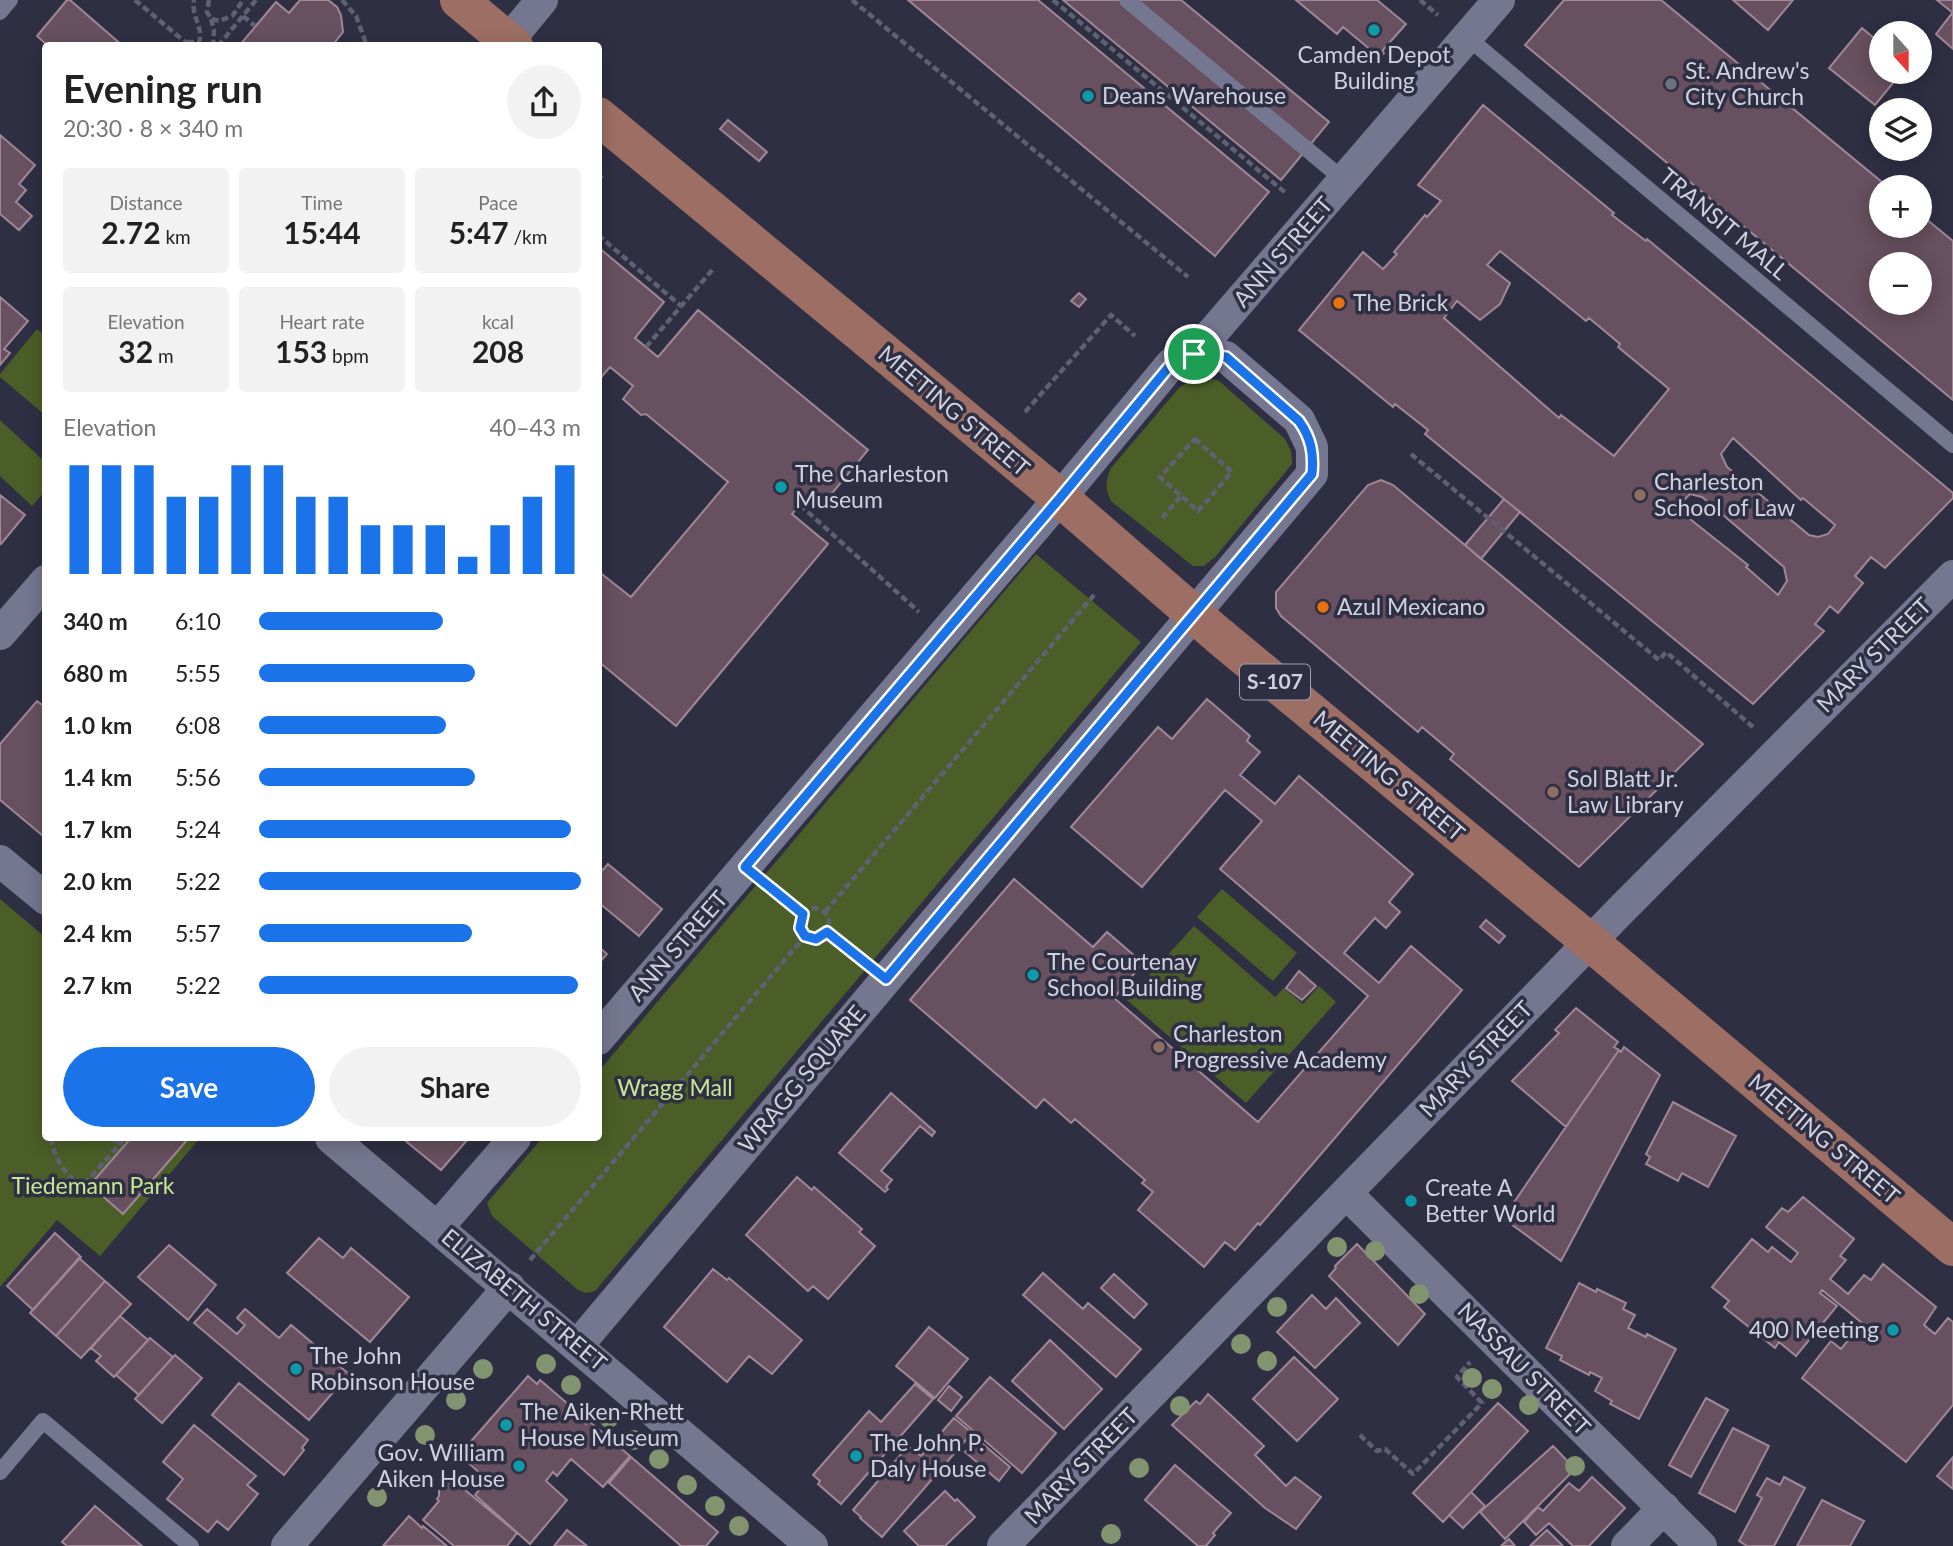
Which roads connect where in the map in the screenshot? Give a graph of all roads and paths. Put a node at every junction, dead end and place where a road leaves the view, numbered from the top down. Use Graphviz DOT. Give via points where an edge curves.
graph roads {
  1 [pos="10,0"];
  2 [pos="135,0"];
  3 [pos="194,0"];
  4 [pos="209,0"];
  5 [pos="256,0"];
  6 [pos="342,0"];
  7 [pos="458,0"];
  8 [pos="542,0"];
  9 [pos="852,0"];
  10 [pos="1053,0"];
  11 [pos="1126,0"];
  12 [pos="1420,0"];
  13 [pos="1499,0"];
  14 [pos="243,1"];
  15 [pos="0,12"];
  16 [pos="1438,15"];
  17 [pos="243,16"];
  18 [pos="211,19"];
  19 [pos="227,19"];
  20 [pos="255,26"];
  21 [pos="1467,37"];
  22 [pos="186,42"];
  23 [pos="198,42"];
  24 [pos="216,42"];
  25 [pos="220,42"];
  26 [pos="366,42"];
  27 [pos="506,42"];
  28 [pos="510,42"];
  29 [pos="602,119"];
  30 [pos="1344,180"];
  31 [pos="1287,194"];
  32 [pos="602,238"];
  33 [pos="714,268"];
  34 [pos="1188,276"];
  35 [pos="681,306"];
  36 [pos="1135,336"];
  37 [pos="646,347"];
  38 [pos="1194,354"];
  39 [pos="1025,412"];
  40 [pos="1953,445"];
  41 [pos="1410,454"];
  42 [pos="1181,496"];
  43 [pos="1060,498"];
  44 [pos="800,505"];
  45 [pos="1162,518"];
  46 [pos="1953,576"];
  47 [pos="42,586"];
  48 [pos="1094,595"];
  49 [pos="1194,614"];
  50 [pos="922,615"];
  51 [pos="0,634"];
  52 [pos="1753,727"];
  53 [pos="0,860"];
  54 [pos="745,867"];
  55 [pos="42,895"];
  56 [pos="825,912"];
  57 [pos="803,914"];
  58 [pos="827,932"];
  59 [pos="805,936"];
  60 [pos="1590,942"];
  61 [pos="886,979"];
  62 [pos="602,1034"];
  63 [pos="52,1141"];
  64 [pos="116,1141"];
  65 [pos="122,1141"];
  66 [pos="335,1141"];
  67 [pos="512,1141"];
  68 [pos="119,1144"];
  69 [pos="1346,1193"];
  70 [pos="438,1227"];
  71 [pos="1953,1247"];
  72 [pos="530,1260"];
  73 [pos="509,1287"];
  74 [pos="578,1345"];
  75 [pos="1475,1357"];
  76 [pos="1360,1435"];
  77 [pos="0,1472"];
  78 [pos="1664,1508"];
  79 [pos="191,1546"];
  80 [pos="287,1546"];
  81 [pos="812,1546"];
  82 [pos="1003,1546"];
  83 [pos="1627,1546"];
  84 [pos="1701,1546"];
  1 -- 15 [label="lane"];
  2 -- 22 [label="path"];
  3 -- 23 [label="path" via="193,16 201,31"];
  4 -- 18 [label="path" via="206,8"];
  5 -- 17 [label="path"];
  6 -- 26 [label="path" via="356,16"];
  7 -- 27 [label="main road"];
  8 -- 28 [label="street"];
  9 -- 34 [label="path"];
  10 -- 31 [label="path"];
  11 -- 30 [label="lane"];
  12 -- 16 [label="path"];
  13 -- 21 [label="street, ANN STREET"];
  14 -- 17 [label="path"];
  14 -- 19 [label="path"];
  17 -- 19 [label="path"];
  17 -- 20 [label="path"];
  17 -- 25 [label="path"];
  18 -- 19 [label="path"];
  18 -- 24 [label="path"];
  21 -- 30 [label="street, ANN STREET"];
  21 -- 40 [label="lane, TRANSIT MALL"];
  29 -- 43 [label="main road, MEETING STREET / S-107"];
  30 -- 38 [label="street, ANN STREET"];
  32 -- 35 [label="path"];
  33 -- 35 [label="path"];
  35 -- 37 [label="path"];
  36 -- 39 [label="path" via="1111,315"];
  38 -- 43 [label="street, ANN STREET" via="1172,363"];
  38 -- 49 [label="street, WRAGG SQUARE" via="1226,357 1289,411 1307,433 1314,459 1312,474"];
  41 -- 52 [label="path" via="1659,660 1666,652"];
  42 -- 42 [label="path" via="1198,511 1232,472 1195,439 1160,477"];
  42 -- 45 [label="path"];
  43 -- 49 [label="main road, MEETING STREET / S-107"];
  43 -- 54 [label="street, ANN STREET"];
  44 -- 50 [label="path"];
  46 -- 60 [label="street, MARY STREET"];
  47 -- 51 [label="street"];
  48 -- 56 [label="path"];
  49 -- 60 [label="main road, MEETING STREET / S-107"];
  49 -- 61 [label="street, WRAGG SQUARE"];
  53 -- 55 [label="street"];
  54 -- 57 [label="path"];
  54 -- 62 [label="street, ANN STREET"];
  56 -- 57 [label="path" via="816,908"];
  56 -- 58 [label="path" via="830,920"];
  57 -- 59 [label="path" via="800,928"];
  58 -- 59 [label="path" via="816,939"];
  58 -- 61 [label="path"];
  59 -- 72 [label="path"];
  60 -- 69 [label="street, MARY STREET"];
  60 -- 71 [label="main road, MEETING STREET / S-107"];
  61 -- 74 [label="street, WRAGG SQUARE"];
  63 -- 68 [label="path" via="66,1175 82,1187"];
  64 -- 68 [label="path"];
  65 -- 68 [label="path"];
  66 -- 70 [label="street, ELIZABETH STREET"];
  67 -- 70 [label="street"];
  69 -- 78 [label="street, NASSAU STREET"];
  69 -- 82 [label="street, MARY STREET"];
  70 -- 73 [label="street, ELIZABETH STREET"];
  73 -- 74 [label="street, ELIZABETH STREET"];
  73 -- 80 [label="street"];
  74 -- 81 [label="street, ELIZABETH STREET"];
  75 -- 76 [label="path" via="1457,1377 1482,1403 1413,1474 1385,1449 1377,1451"];
  77 -- 79 [label="lane" via="43,1421"];
  78 -- 83 [label="street"];
  78 -- 84 [label="street, NASSAU STREET"];
}
